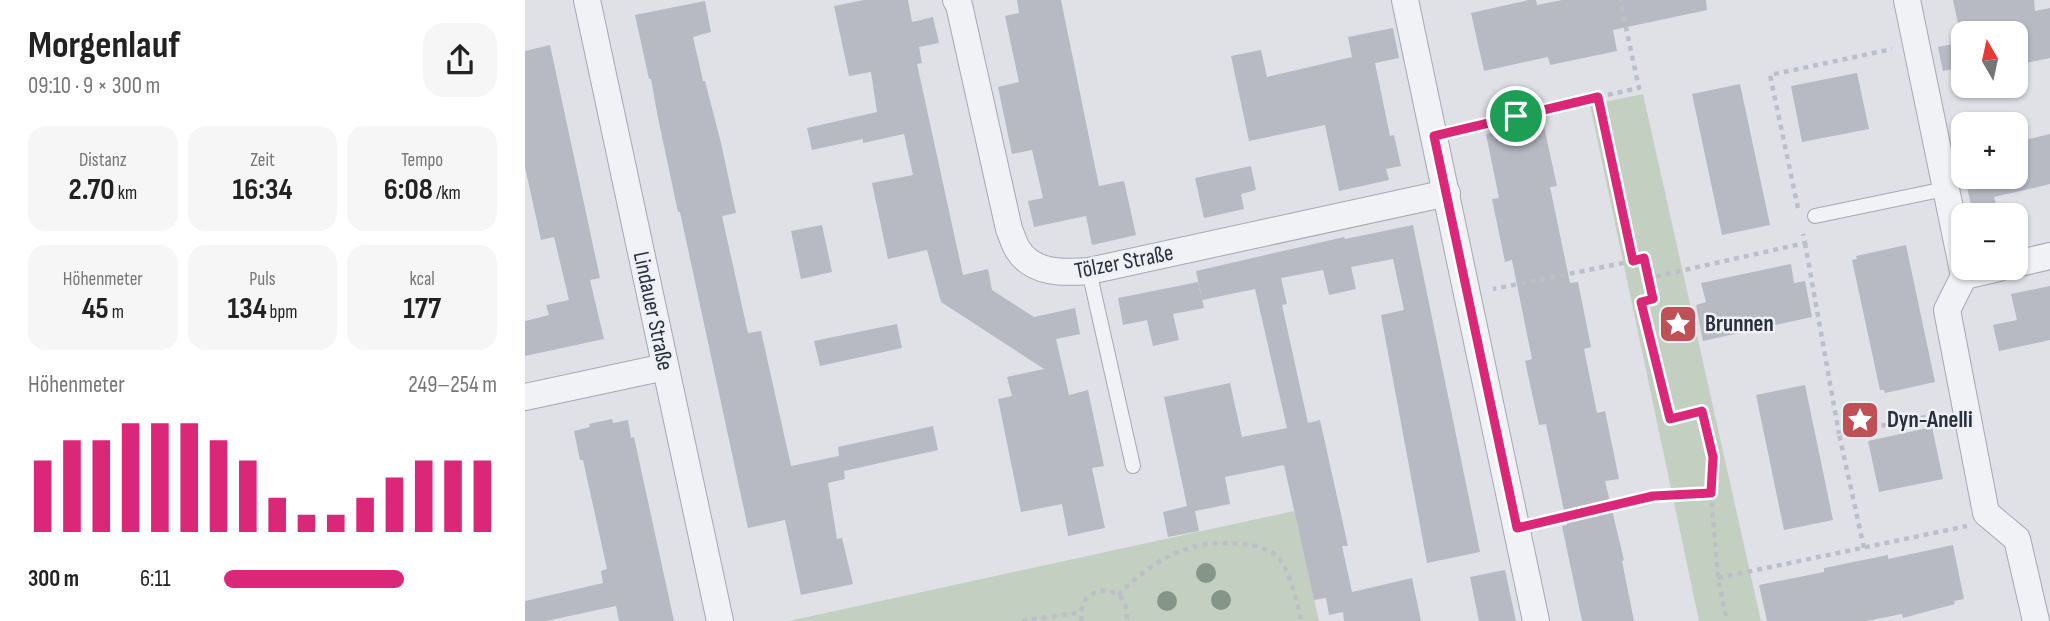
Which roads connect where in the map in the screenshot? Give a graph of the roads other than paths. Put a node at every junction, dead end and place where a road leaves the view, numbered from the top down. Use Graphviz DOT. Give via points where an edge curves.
graph roads {
  1 [pos="587,0"];
  2 [pos="955,0"];
  3 [pos="1405,0"];
  4 [pos="1907,0"];
  5 [pos="1945,189"];
  6 [pos="1447,193"];
  7 [pos="1815,216"];
  8 [pos="1951,216"];
  9 [pos="2050,256"];
  10 [pos="2028,261"];
  11 [pos="1089,271"];
  12 [pos="1962,280"];
  13 [pos="665,367"];
  14 [pos="525,397"];
  15 [pos="1133,466"];
  16 [pos="720,621"];
  17 [pos="1536,621"];
  18 [pos="2036,621"];
  1 -- 13 [label="street, Lindauer Straße"];
  2 -- 11 [label="street, Tölzer Straße" via="1018,252 1047,270"];
  3 -- 6 [label="street"];
  4 -- 5 [label="street"];
  5 -- 7 [label="lane"];
  5 -- 8 [label="street"];
  6 -- 11 [label="street, Tölzer Straße"];
  6 -- 17 [label="street"];
  9 -- 10 [label="street"];
  11 -- 15 [label="lane"];
  12 -- 18 [label="street" via="1947,310 1986,513 2017,539"];
  13 -- 14 [label="street"];
  13 -- 16 [label="street, Lindauer Straße"];
}
